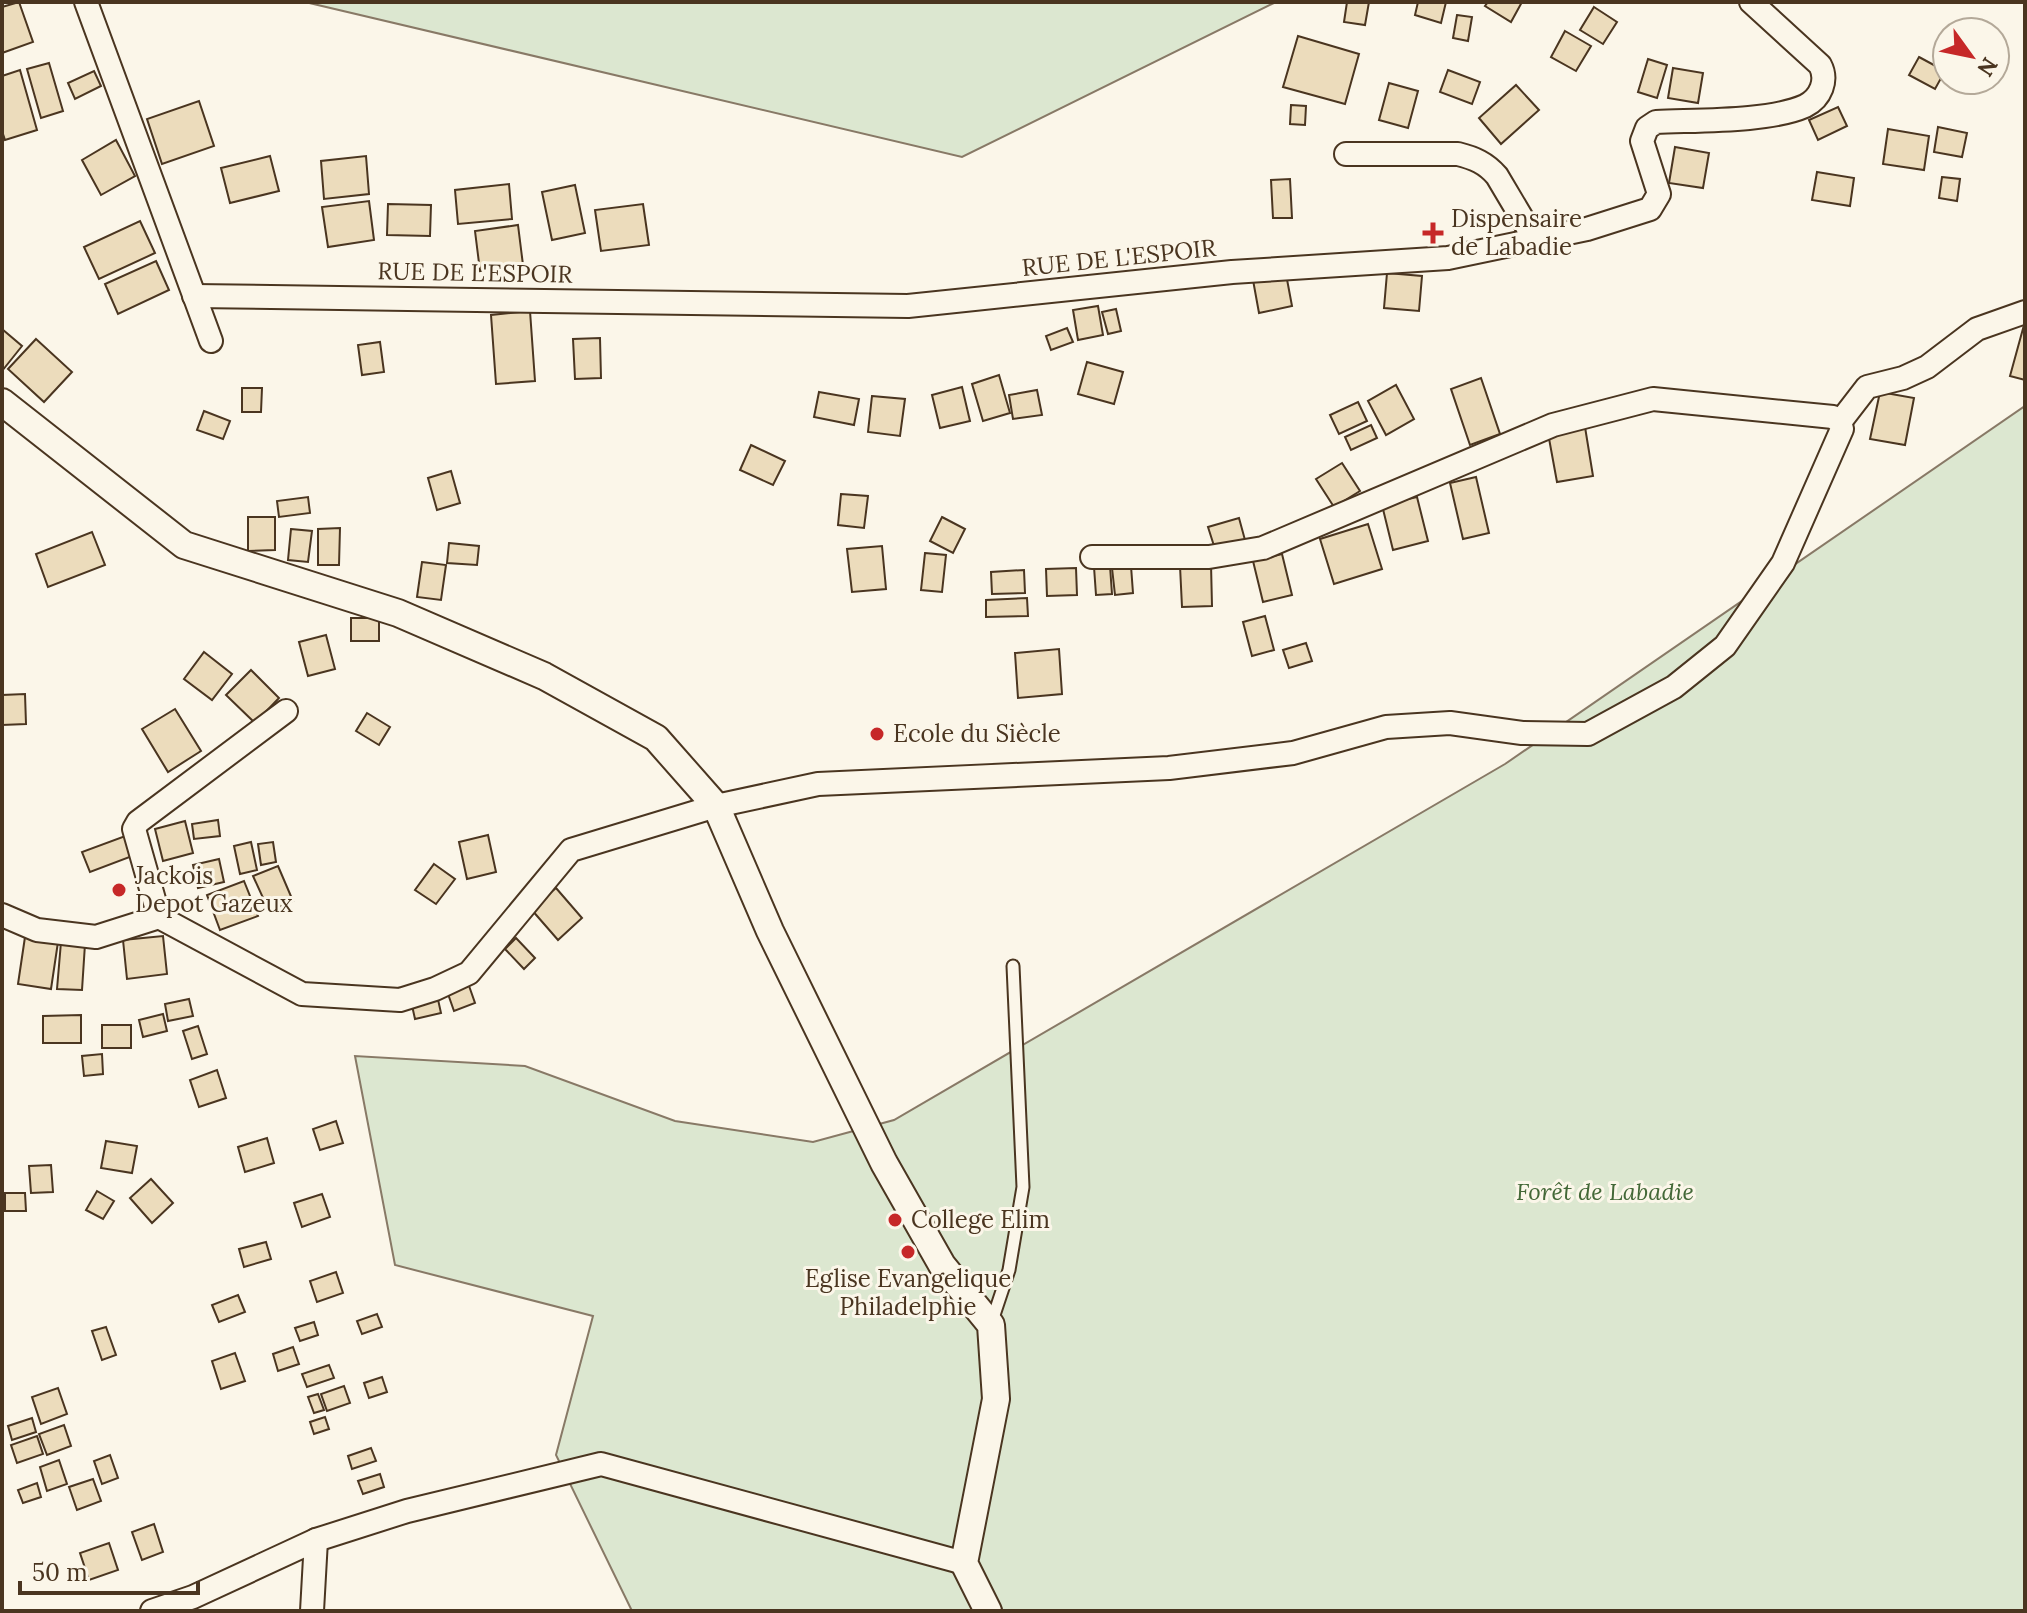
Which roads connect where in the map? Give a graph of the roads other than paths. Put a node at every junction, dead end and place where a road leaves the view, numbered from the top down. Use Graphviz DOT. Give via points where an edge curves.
graph roads {
  1 [pos="86,2"];
  2 [pos="1751,2"];
  3 [pos="1346,154"];
  4 [pos="1535,240"];
  5 [pos="194,296"];
  6 [pos="2025,312"];
  7 [pos="211,341"];
  8 [pos="2,402"];
  9 [pos="1840,422"];
  10 [pos="1092,557"];
  11 [pos="286,711"];
  12 [pos="716,806"];
  13 [pos="2,915"];
  14 [pos="159,917"];
  15 [pos="1013,966"];
  16 [pos="991,1325"];
  17 [pos="316,1540"];
  18 [pos="964,1563"];
  19 [pos="152,1611"];
  20 [pos="312,1611"];
  21 [pos="988,1611"];
  1 -- 5 [label="street"];
  2 -- 4 [label="street, RUE DE L'ESPOIR" via="1820,65 1824,85 1814,98 1764,116 1651,124 1642,141 1659,189 1650,209"];
  3 -- 4 [label="street" via="1471,157 1497,176"];
  4 -- 5 [label="street, RUE DE L'ESPOIR" via="1448,258 1232,272 908,306"];
  5 -- 7 [label="street"];
  6 -- 9 [label="street" via="1977,329 1927,367 1867,387"];
  8 -- 12 [label="street" via="184,545 398,613 544,676 656,738"];
  9 -- 10 [label="street" via="1833,417 1653,399 1553,425 1263,548 1209,557"];
  9 -- 12 [label="street" via="1841,436 1783,563 1725,646 1674,687 1588,734 1522,733 1450,723 1386,727 1293,753 1169,768 818,784"];
  11 -- 14 [label="street" via="138,822 134,829"];
  12 -- 14 [label="street" via="571,850 469,973 400,1000 302,994"];
  12 -- 16 [label="street" via="770,931 884,1163 942,1265"];
  13 -- 14 [label="street" via="37,930 96,937"];
  15 -- 16 [label="lane" via="1023,1187 1009,1270"];
  16 -- 18 [label="street" via="996,1399"];
  17 -- 18 [label="street" via="407,1511 601,1464"];
  17 -- 19 [label="street"];
  17 -- 20 [label="street"];
  18 -- 21 [label="street"];
}
